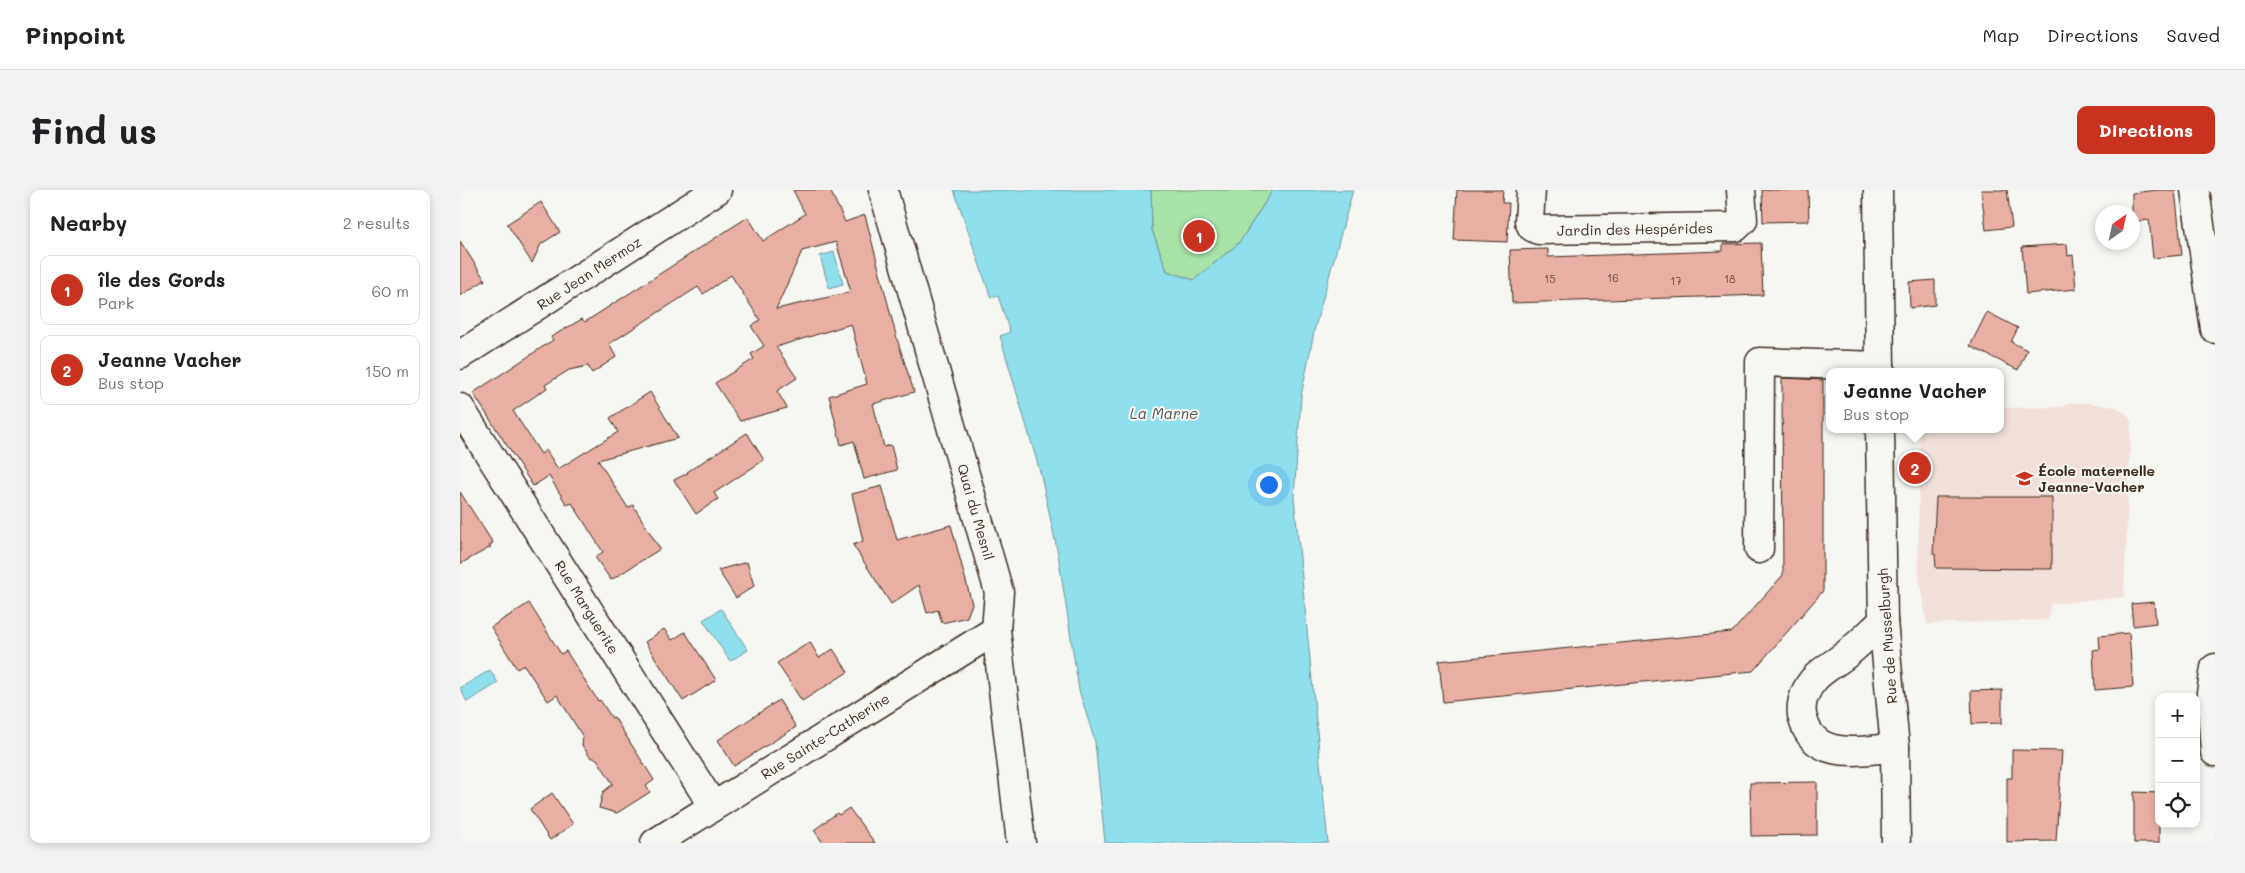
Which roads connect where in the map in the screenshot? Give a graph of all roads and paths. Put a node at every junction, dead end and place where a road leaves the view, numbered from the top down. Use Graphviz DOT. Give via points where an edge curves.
graph roads {
  1 [pos="717,190"];
  2 [pos="883,190"];
  3 [pos="1531,190"];
  4 [pos="1741,190"];
  5 [pos="1878,190"];
  6 [pos="2195,190"];
  7 [pos="2215,329"];
  8 [pos="460,355"];
  9 [pos="1863,368"];
  10 [pos="1880,368"];
  11 [pos="460,408"];
  12 [pos="1880,433"];
  13 [pos="1759,549"];
  14 [pos="1883,621"];
  15 [pos="996,630"];
  16 [pos="2215,668"];
  17 [pos="1895,747"];
  18 [pos="2215,752"];
  19 [pos="713,806"];
  20 [pos="655,843"];
  21 [pos="1022,843"];
  22 [pos="1896,843"];
  1 -- 8 [label="street, Rue Jean Mermoz"];
  2 -- 15 [label="street, Quai du Mesnil" via="999,592"];
  3 -- 4 [label="street, Jardin des Hespérides" via="1529,221 1538,230 1736,227 1743,220"];
  5 -- 10 [label="street"];
  6 -- 7 [label="street"];
  9 -- 13 [label="street" via="1760,362"];
  11 -- 19 [label="street, Rue Marguerite"];
  12 -- 14 [label="street, Rue de Musselburgh"];
  14 -- 17 [label="street, Rue de Musselburgh"];
  14 -- 17 [label="street" via="1849,653 1815,678 1805,692 1801,708 1805,728 1819,743 1836,751"];
  15 -- 19 [label="street, Rue Sainte-Catherine"];
  15 -- 21 [label="street, Quai du Mesnil"];
  16 -- 18 [label="street" via="2211,692"];
  17 -- 22 [label="street, Rue de Musselburgh"];
  19 -- 20 [label="street, Rue Sainte-Catherine"];
}
